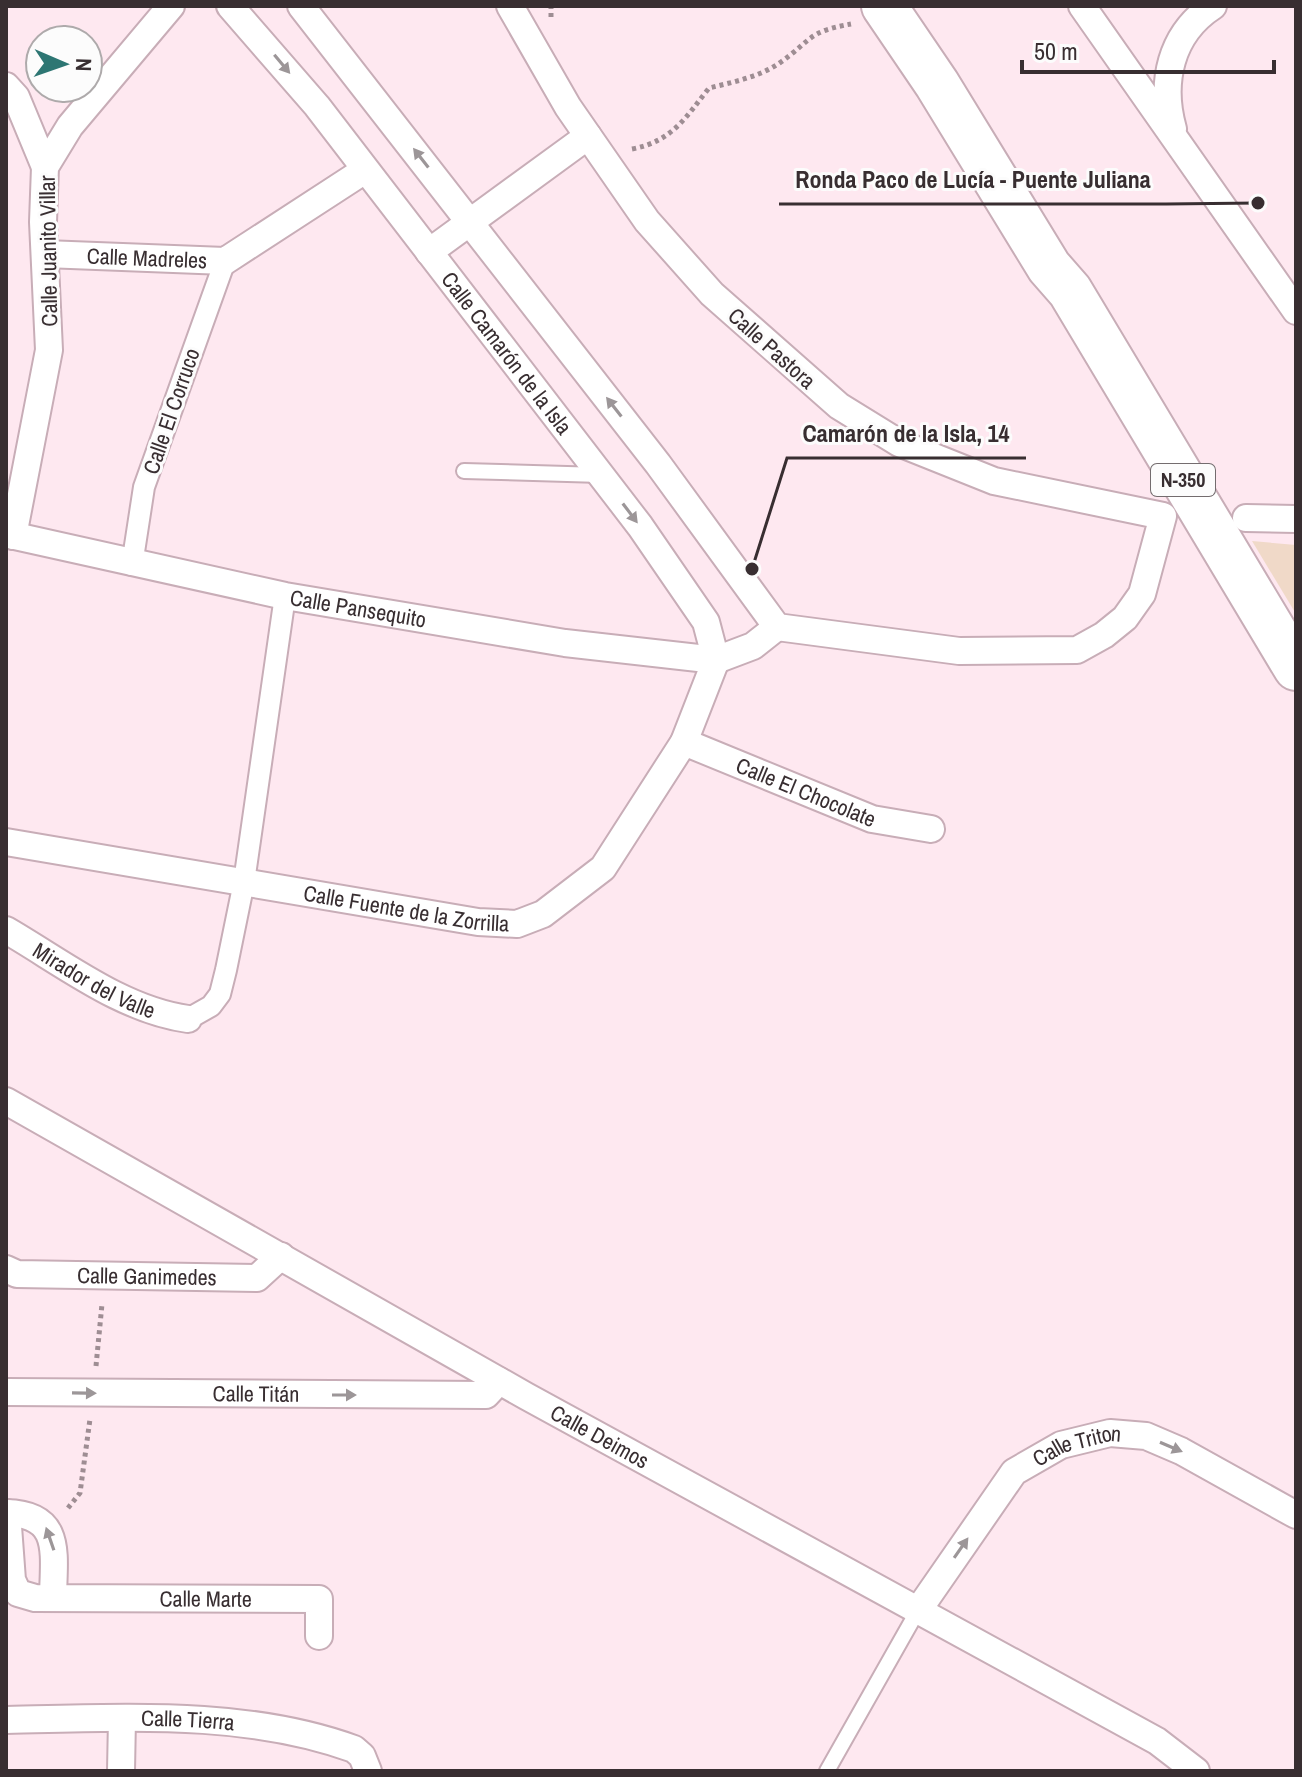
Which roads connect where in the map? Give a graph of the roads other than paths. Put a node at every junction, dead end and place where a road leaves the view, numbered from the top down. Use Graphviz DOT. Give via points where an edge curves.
graph roads {
  1 [pos="171,6"];
  2 [pos="230,6"];
  3 [pos="301,6"];
  4 [pos="510,6"];
  5 [pos="1082,6"];
  6 [pos="1213,6"];
  7 [pos="895,10"];
  8 [pos="6,86"];
  9 [pos="588,136"];
  10 [pos="1176,140"];
  11 [pos="45,167"];
  12 [pos="365,170"];
  13 [pos="470,220"];
  14 [pos="429,252"];
  15 [pos="45,254"];
  16 [pos="225,261"];
  17 [pos="1294,305"];
  18 [pos="464,471"];
  19 [pos="601,475"];
  20 [pos="1246,518"];
  21 [pos="1296,519"];
  22 [pos="9,535"];
  23 [pos="132,565"];
  24 [pos="285,596"];
  25 [pos="777,627"];
  26 [pos="716,660"];
  27 [pos="1296,668"];
  28 [pos="684,742"];
  29 [pos="931,829"];
  30 [pos="6,842"];
  31 [pos="244,882"];
  32 [pos="6,930"];
  33 [pos="188,1019"];
  34 [pos="6,1101"];
  35 [pos="281,1256"];
  36 [pos="6,1269"];
  37 [pos="499,1381"];
  38 [pos="6,1392"];
  39 [pos="7,1513"];
  40 [pos="1296,1515"];
  41 [pos="53,1596"];
  42 [pos="917,1612"];
  43 [pos="319,1636"];
  44 [pos="122,1718"];
  45 [pos="6,1720"];
  46 [pos="365,1764"];
  47 [pos="121,1771"];
  48 [pos="827,1771"];
  49 [pos="1196,1771"];
  1 -- 11 [label="street, Calle Juanito Villar" via="70,126"];
  2 -- 12 [label="street, Calle Camarón de la Isla, one-way"];
  13 -- 3 [label="street, one-way"];
  4 -- 9 [label="street, Calle Pastora"];
  5 -- 10 [label="street"];
  6 -- 10 [label="street" via="1185,32 1172,55 1168,113"];
  7 -- 27 [label="highway, N-350" via="1063,263 1070,291"];
  8 -- 11 [label="street" via="16,97"];
  9 -- 13 [label="street"];
  9 -- 25 [label="street, Calle Pastora" via="647,221 712,294 839,406 899,443 994,481 1163,516 1142,594 1125,618 1077,650 959,651"];
  10 -- 17 [label="street"];
  11 -- 15 [label="street, Calle Juanito Villar"];
  12 -- 14 [label="street, Calle Camarón de la Isla"];
  12 -- 16 [label="street, Calle Madreles"];
  13 -- 14 [label="street"];
  25 -- 13 [label="street, one-way"];
  14 -- 19 [label="street, Calle Camarón de la Isla"];
  15 -- 16 [label="street, Calle Madreles"];
  15 -- 22 [label="street, Calle Juanito Villar" via="49,350"];
  16 -- 23 [label="street, Calle El Corruco" via="144,487"];
  18 -- 19 [label="lane"];
  19 -- 26 [label="street, Calle Camarón de la Isla, one-way" via="706,622"];
  20 -- 21 [label="street"];
  22 -- 23 [label="street, Calle Pansequito"];
  23 -- 24 [label="street, Calle Pansequito"];
  24 -- 26 [label="street, Calle Pansequito" via="565,643"];
  24 -- 31 [label="street"];
  25 -- 26 [label="street" via="753,646"];
  26 -- 28 [label="street, Calle Fuente de la Zorrilla"];
  28 -- 29 [label="street, Calle El Chocolate" via="872,819"];
  28 -- 31 [label="street, Calle Fuente de la Zorrilla" via="603,868 543,914 517,924"];
  30 -- 31 [label="street, Calle Fuente de la Zorrilla"];
  31 -- 33 [label="street" via="220,994"];
  32 -- 33 [label="street, Mirador del Valle" via="136,1006"];
  34 -- 35 [label="street, Calle Deimos"];
  35 -- 36 [label="street, Calle Ganimedes" via="257,1278 17,1274"];
  35 -- 37 [label="street, Calle Deimos"];
  38 -- 37 [label="street, Calle Titán, one-way" via="486,1395"];
  37 -- 42 [label="street, Calle Deimos"];
  41 -- 39 [label="street, Calle Marte, one-way" via="54,1550 41,1519"];
  39 -- 41 [label="street, Calle Marte" via="12,1580 18,1593"];
  42 -- 40 [label="street, Calle Triton, one-way" via="1014,1472 1061,1445 1110,1433 1146,1436"];
  41 -- 43 [label="street, Calle Marte" via="319,1599"];
  42 -- 48 [label="lane"];
  42 -- 49 [label="street, Calle Deimos" via="1157,1741"];
  44 -- 45 [label="street, Calle Tierra"];
  44 -- 46 [label="street, Calle Tierra" via="255,1725 343,1745"];
  44 -- 47 [label="street"];
}
